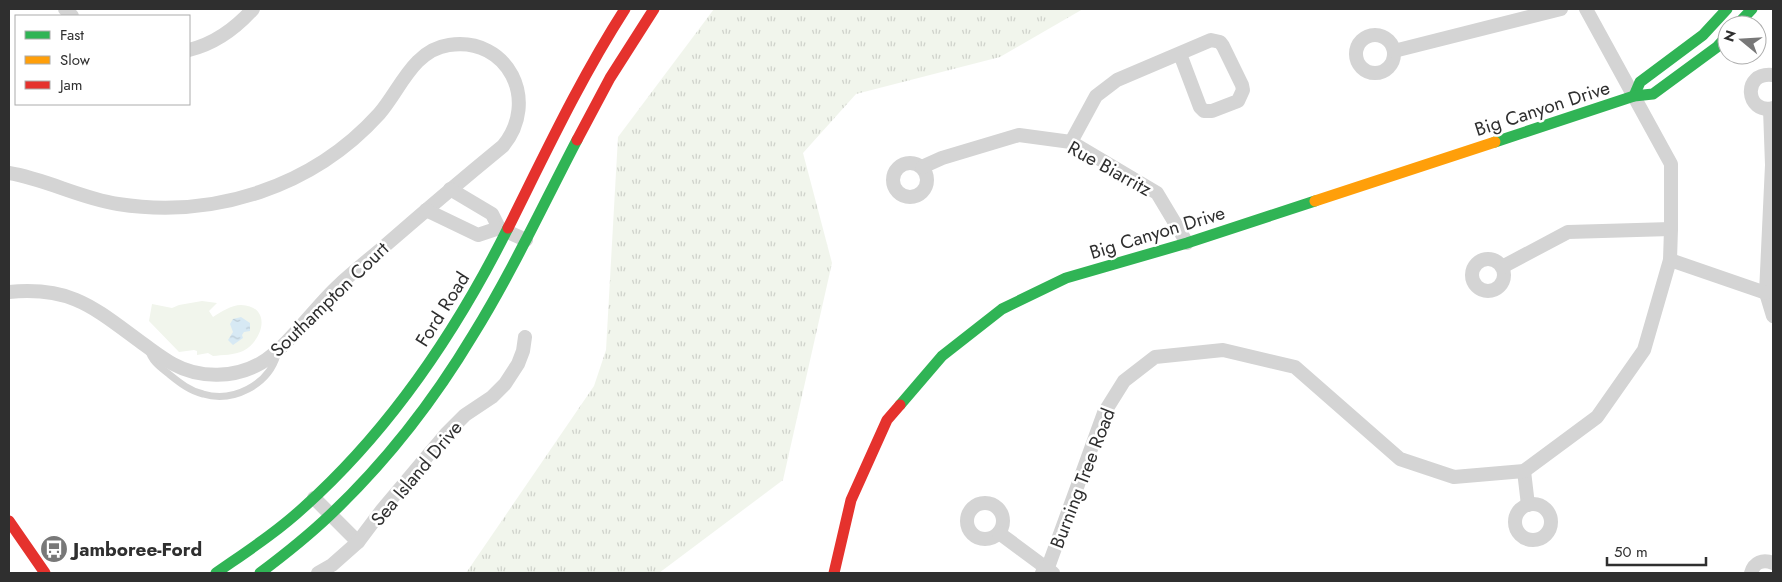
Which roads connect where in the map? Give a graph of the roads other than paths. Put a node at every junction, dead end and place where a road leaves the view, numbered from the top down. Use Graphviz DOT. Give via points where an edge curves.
graph roads {
  1 [pos="253,9"];
  2 [pos="625,9"];
  3 [pos="654,9"];
  4 [pos="1561,9"];
  5 [pos="1586,9"];
  6 [pos="1727,9"];
  7 [pos="1717,47"];
  8 [pos="190,50"];
  9 [pos="1394,50"];
  10 [pos="1180,54"];
  11 [pos="1773,75"];
  12 [pos="1634,96"];
  13 [pos="1772,108"];
  14 [pos="1071,142"];
  15 [pos="922,167"];
  16 [pos="9,173"];
  17 [pos="450,190"];
  18 [pos="426,210"];
  19 [pos="503,229"];
  20 [pos="1671,229"];
  21 [pos="526,240"];
  22 [pos="1187,243"];
  23 [pos="1670,260"];
  24 [pos="1502,266"];
  25 [pos="9,292"];
  26 [pos="1766,293"];
  27 [pos="1773,316"];
  28 [pos="525,337"];
  29 [pos="148,347"];
  30 [pos="278,350"];
  31 [pos="1524,471"];
  32 [pos="314,498"];
  33 [pos="1528,505"];
  34 [pos="332,515"];
  35 [pos="9,521"];
  36 [pos="999,533"];
  37 [pos="358,542"];
  38 [pos="1773,563"];
  39 [pos="1048,572"];
  40 [pos="45,573"];
  41 [pos="216,573"];
  42 [pos="260,573"];
  43 [pos="318,573"];
  44 [pos="834,573"];
  45 [pos="1751,573"];
  1 -- 8 [label="street" via="215,40"];
  2 -- 19 [label="main road, Ford Road"];
  3 -- 21 [label="main road, Ford Road" via="597,100"];
  4 -- 9 [label="street"];
  5 -- 12 [label="street"];
  6 -- 12 [label="main road, Big Canyon Drive" via="1704,35 1640,82"];
  7 -- 12 [label="main road, Big Canyon Drive" via="1654,94"];
  10 -- 10 [label="street" via="1211,40 1220,42 1242,84 1238,100 1212,111 1200,107"];
  10 -- 14 [label="street" via="1105,87 1096,96"];
  11 -- 13 [label="street" via="1760,76 1751,87 1757,105"];
  12 -- 20 [label="street" via="1671,164"];
  12 -- 22 [label="main road, Big Canyon Drive"];
  13 -- 26 [label="street"];
  14 -- 15 [label="street, Rue Biarritz" via="1019,135"];
  14 -- 22 [label="street, Rue Biarritz" via="1157,193"];
  16 -- 17 [label="street, Southampton Court" via="87,197 147,207 196,206 252,195 308,171 346,146 384,108 410,69 426,54 446,45 471,45 494,55 509,70 518,87 519,116 503,146"];
  17 -- 18 [label="street, Southampton Court"];
  17 -- 19 [label="street" via="492,214"];
  18 -- 19 [label="street" via="478,235"];
  18 -- 30 [label="street, Southampton Court" via="338,286"];
  19 -- 21 [label="street"];
  19 -- 32 [label="main road, Ford Road" via="485,273 420,376 375,434"];
  20 -- 23 [label="street"];
  20 -- 24 [label="street" via="1568,232"];
  21 -- 34 [label="main road, Ford Road" via="495,298 437,390 393,447"];
  22 -- 44 [label="main road, Big Canyon Drive" via="1066,278 1002,308 942,356 887,420 851,500"];
  23 -- 26 [label="street"];
  23 -- 31 [label="street" via="1644,350 1597,417"];
  25 -- 29 [label="street, Southampton Court" via="46,291 81,301"];
  26 -- 27 [label="street"];
  28 -- 37 [label="street, Sea Island Drive" via="518,364 505,384 446,434"];
  29 -- 30 [label="street, Southampton Court" via="174,365 206,374 244,371"];
  29 -- 30 [label="lane" via="151,358 189,389 218,397 239,394 256,386 272,368"];
  31 -- 33 [label="street"];
  31 -- 39 [label="street, Burning Tree Road" via="1454,477 1400,460 1295,367 1223,350 1155,357 1124,381 1104,413"];
  32 -- 34 [label="street, Sea Island Drive"];
  32 -- 41 [label="main road, Ford Road" via="266,538"];
  34 -- 37 [label="street, Sea Island Drive"];
  34 -- 42 [label="main road, Ford Road"];
  35 -- 40 [label="main road"];
  36 -- 39 [label="street"];
  37 -- 43 [label="street, Sea Island Drive"];
  38 -- 45 [label="street" via="1761,561"];
}
